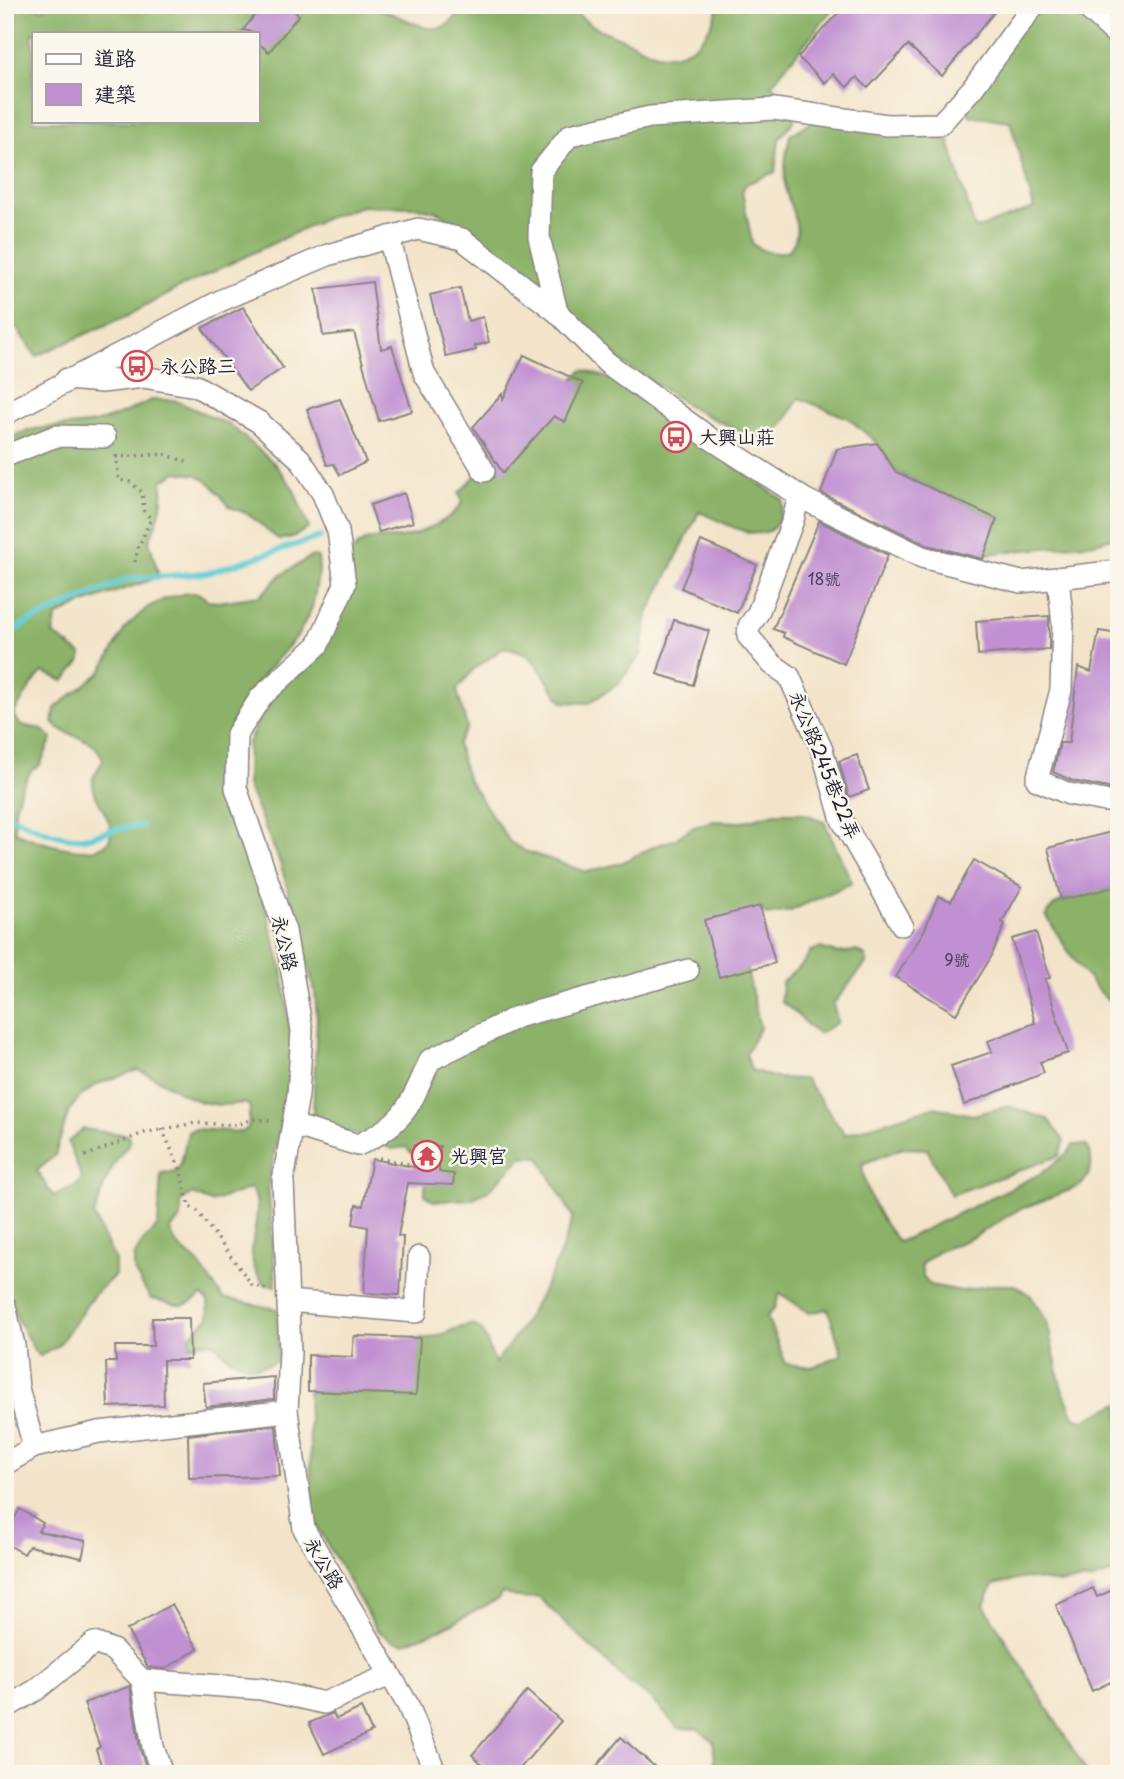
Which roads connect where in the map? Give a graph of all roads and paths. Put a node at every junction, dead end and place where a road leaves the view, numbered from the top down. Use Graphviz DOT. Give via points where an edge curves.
graph roads {
  1 [pos="1034,5"];
  2 [pos="1084,5"];
  3 [pos="1119,37"];
  4 [pos="389,237"];
  5 [pos="557,312"];
  6 [pos="68,379"];
  7 [pos="5,414"];
  8 [pos="105,437"];
  9 [pos="5,452"];
  10 [pos="116,457"];
  11 [pos="190,463"];
  12 [pos="484,471"];
  13 [pos="119,480"];
  14 [pos="799,496"];
  15 [pos="134,566"];
  16 [pos="1119,571"];
  17 [pos="1058,578"];
  18 [pos="1105,801"];
  19 [pos="902,925"];
  20 [pos="688,970"];
  21 [pos="286,1124"];
  22 [pos="162,1129"];
  23 [pos="85,1156"];
  24 [pos="419,1257"];
  25 [pos="253,1286"];
  26 [pos="288,1301"];
  27 [pos="5,1306"];
  28 [pos="10,1362"];
  29 [pos="287,1411"];
  30 [pos="34,1447"];
  31 [pos="5,1464"];
  32 [pos="390,1675"];
  33 [pos="142,1680"];
  34 [pos="7,1707"];
  35 [pos="435,1773"];
  36 [pos="162,1774"];
  1 -- 5 [label="street" via="940,124 887,125 774,109 650,117 570,135 541,171 539,237"];
  2 -- 3 [label="street"];
  4 -- 5 [label="street" via="418,229 462,239"];
  4 -- 6 [label="street" via="328,256 222,300"];
  4 -- 12 [label="street" via="424,373"];
  5 -- 14 [label="street" via="606,362"];
  6 -- 7 [label="street"];
  6 -- 21 [label="street, 永公路" via="102,382 143,376 196,386 259,422 300,459 323,494 338,531 345,584 318,645 261,697 237,734 234,761 236,788 285,931 302,1031 298,1095"];
  8 -- 9 [label="street" via="56,436"];
  10 -- 11 [label="path" via="163,454"];
  13 -- 15 [label="path" via="142,492 144,511 151,519"];
  14 -- 17 [label="street" via="922,557 1021,582"];
  14 -- 19 [label="street, 永公路245巷22弄" via="748,636 789,676 822,750 842,820"];
  16 -- 17 [label="street"];
  17 -- 18 [label="street" via="1063,625 1061,690 1037,780"];
  20 -- 21 [label="street" via="517,1017 430,1060 409,1107 386,1132 358,1145"];
  21 -- 22 [label="path" via="253,1119 237,1125 195,1123"];
  21 -- 26 [label="street, 永公路" via="283,1181"];
  22 -- 23 [label="path"];
  22 -- 25 [label="path" via="180,1169 189,1206"];
  24 -- 26 [label="street" via="416,1312"];
  26 -- 29 [label="street, 永公路"];
  27 -- 28 [label="street"];
  28 -- 30 [label="street"];
  29 -- 30 [label="street" via="99,1433"];
  29 -- 32 [label="street, 永公路" via="304,1529"];
  30 -- 31 [label="street"];
  32 -- 33 [label="street" via="324,1703 261,1689"];
  32 -- 35 [label="street, 永公路" via="408,1705"];
  33 -- 34 [label="street" via="113,1650 94,1643"];
  33 -- 36 [label="street"];
}
